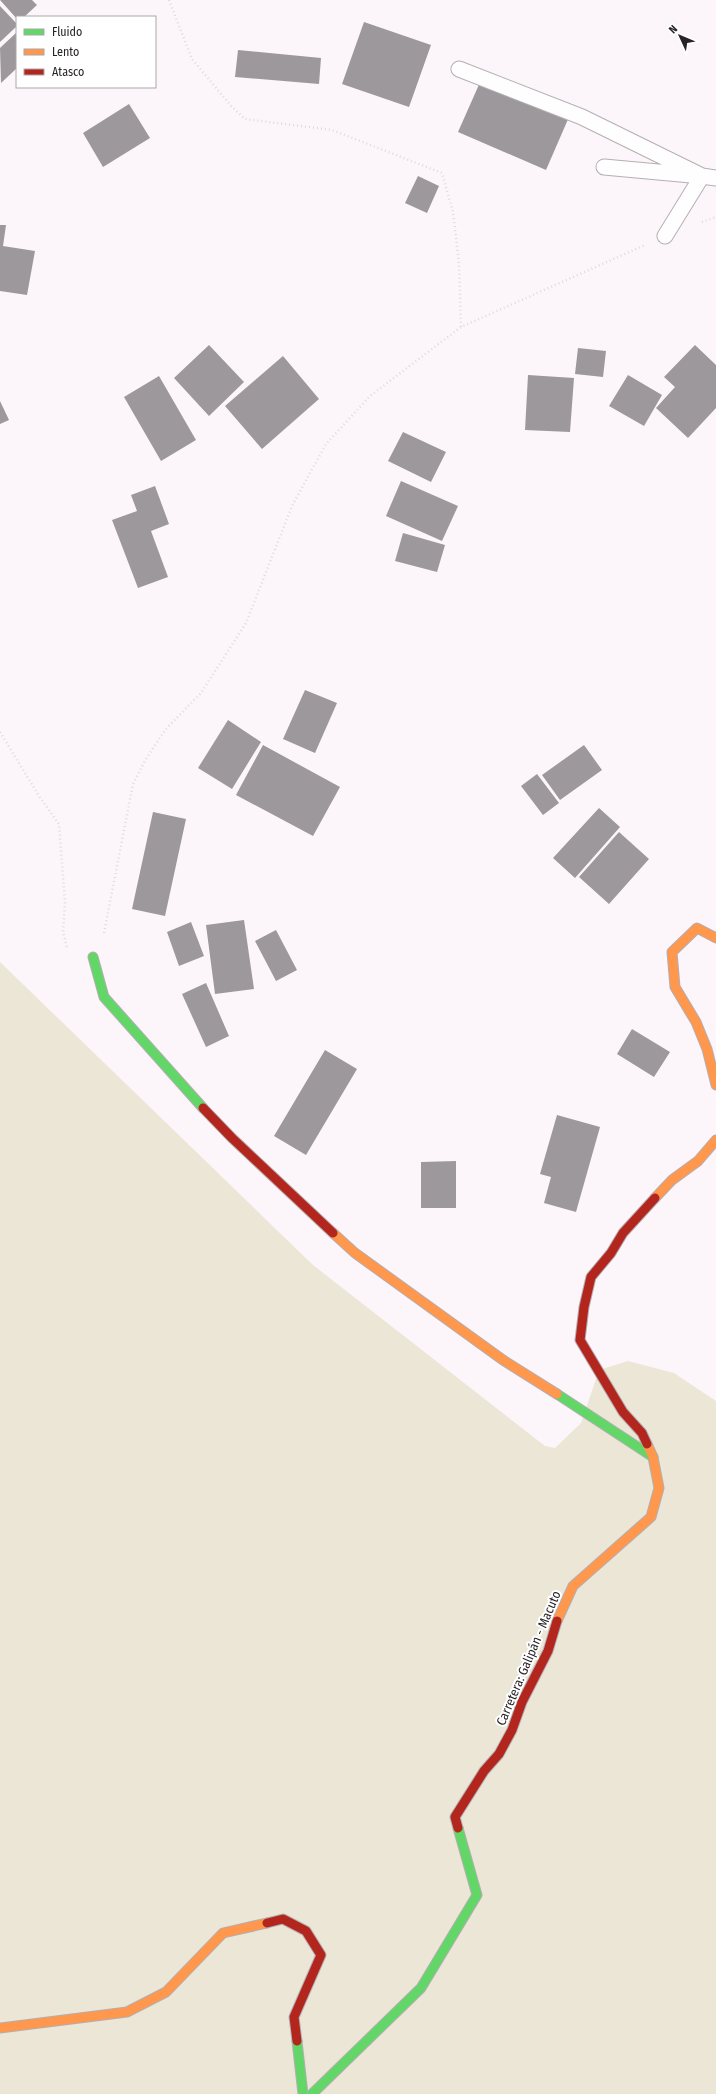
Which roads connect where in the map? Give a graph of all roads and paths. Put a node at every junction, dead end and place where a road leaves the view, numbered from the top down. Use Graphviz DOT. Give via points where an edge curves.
graph roads {
  1 [pos="169,0"];
  2 [pos="459,69"];
  3 [pos="604,166"];
  4 [pos="709,177"];
  5 [pos="716,217"];
  6 [pos="701,222"];
  7 [pos="664,236"];
  8 [pos="461,327"];
  9 [pos="0,732"];
  10 [pos="716,938"];
  11 [pos="93,957"];
  12 [pos="716,1085"];
  13 [pos="716,1140"];
  14 [pos="653,1457"];
  15 [pos="0,2028"];
  16 [pos="303,2094"];
  17 [pos="312,2094"];
  1 -- 8 [label="path" via="192,59 232,108 245,119 332,130 442,173 453,212 459,264"];
  2 -- 4 [label="lane" via="582,117"];
  3 -- 4 [label="lane"];
  4 -- 7 [label="lane"];
  5 -- 6 [label="path"];
  7 -- 8 [label="path"];
  8 -- 11 [label="path" via="370,396 326,444 292,506 246,623 201,693 164,730 133,784 102,943"];
  9 -- 11 [label="path" via="59,824 65,903 63,932 67,950 80,961"];
  10 -- 12 [label="street" via="697,928 672,952 675,987 696,1022 707,1049"];
  11 -- 14 [label="street" via="104,997 146,1045 232,1138 355,1253 503,1360"];
  13 -- 14 [label="street, Carretera: Galipán - Macuto" via="698,1161 672,1180 623,1233 611,1253 591,1277 584,1307 580,1340 623,1412 642,1433"];
  14 -- 17 [label="street, Carretera: Galipán - Macuto" via="659,1488 651,1518 573,1586 559,1614 548,1651 522,1702 512,1730 499,1754 484,1771 455,1817 477,1895 421,1988"];
  15 -- 16 [label="street" via="127,2012 166,1992 223,1933 282,1920 306,1931 321,1955 294,2017"];
}
